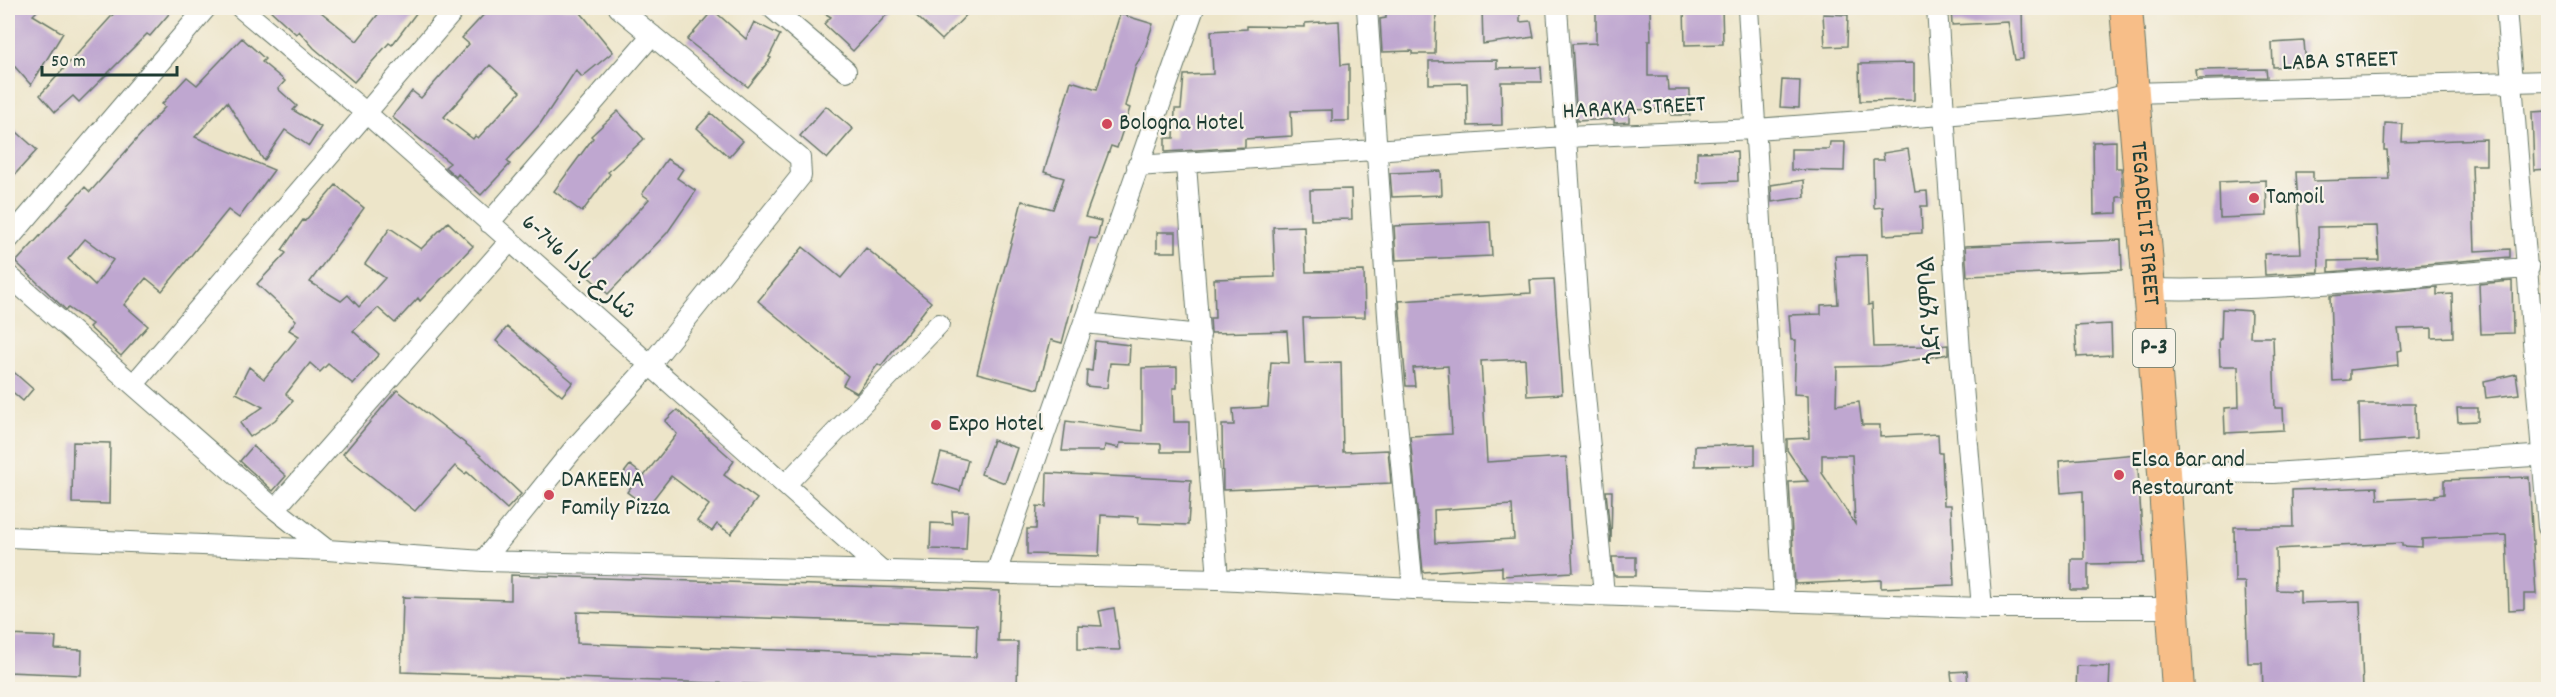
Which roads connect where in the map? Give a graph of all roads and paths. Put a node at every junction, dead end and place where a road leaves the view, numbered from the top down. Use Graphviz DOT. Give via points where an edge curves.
graph roads {
  1 [pos="206,8"];
  2 [pos="241,8"];
  3 [pos="456,8"];
  4 [pos="619,8"];
  5 [pos="772,8"];
  6 [pos="1194,8"];
  7 [pos="1367,8"];
  8 [pos="1557,8"];
  9 [pos="1748,8"];
  10 [pos="1937,8"];
  11 [pos="2126,8"];
  12 [pos="2506,8"];
  13 [pos="652,35"];
  14 [pos="846,71"];
  15 [pos="2548,81"];
  16 [pos="2511,83"];
  17 [pos="2133,93"];
  18 [pos="364,112"];
  19 [pos="1945,115"];
  20 [pos="1756,129"];
  21 [pos="1566,137"];
  22 [pos="1376,150"];
  23 [pos="1186,165"];
  24 [pos="1137,166"];
  25 [pos="489,223"];
  26 [pos="8,240"];
  27 [pos="510,242"];
  28 [pos="2529,268"];
  29 [pos="8,275"];
  30 [pos="2149,289"];
  31 [pos="1085,322"];
  32 [pos="939,324"];
  33 [pos="1200,335"];
  34 [pos="649,366"];
  35 [pos="134,384"];
  36 [pos="2546,455"];
  37 [pos="2164,472"];
  38 [pos="786,484"];
  39 [pos="275,508"];
  40 [pos="2548,528"];
  41 [pos="8,537"];
  42 [pos="327,550"];
  43 [pos="483,561"];
  44 [pos="880,569"];
  45 [pos="996,573"];
  46 [pos="1218,579"];
  47 [pos="1413,589"];
  48 [pos="1604,594"];
  49 [pos="1784,600"];
  50 [pos="1982,608"];
  51 [pos="2173,608"];
  52 [pos="2178,690"];
  1 -- 26 [label="street"];
  2 -- 18 [label="street, شارع بادا 746-6"];
  3 -- 18 [label="street"];
  4 -- 13 [label="street"];
  5 -- 14 [label="street"];
  6 -- 24 [label="street"];
  7 -- 22 [label="street"];
  8 -- 21 [label="street"];
  9 -- 20 [label="street"];
  10 -- 19 [label="street, ጎደና ሂምቦል"];
  11 -- 17 [label="main road, TEGADELTI STREET / P-3"];
  12 -- 16 [label="street"];
  13 -- 25 [label="street"];
  13 -- 34 [label="street" via="800,158 802,167 801,176"];
  15 -- 16 [label="street, LABA STREET"];
  16 -- 17 [label="street, LABA STREET"];
  16 -- 28 [label="street"];
  17 -- 19 [label="street, HARAKA STREET" via="2098,102"];
  17 -- 30 [label="main road, TEGADELTI STREET / P-3"];
  18 -- 25 [label="street, شارع بادا 746-6"];
  18 -- 35 [label="street"];
  19 -- 20 [label="street, HARAKA STREET"];
  19 -- 50 [label="street, ጎደና ሂምቦል"];
  20 -- 21 [label="street, HARAKA STREET"];
  20 -- 49 [label="street"];
  21 -- 22 [label="street, HARAKA STREET"];
  21 -- 48 [label="street"];
  22 -- 23 [label="street, HARAKA STREET"];
  22 -- 47 [label="street"];
  23 -- 24 [label="street, HARAKA STREET"];
  23 -- 33 [label="street"];
  24 -- 31 [label="street"];
  25 -- 27 [label="street, شارع بادا 746-6"];
  27 -- 34 [label="street, شارع بادا 746-6"];
  27 -- 39 [label="street"];
  28 -- 30 [label="street" via="2215,291"];
  28 -- 36 [label="street"];
  29 -- 35 [label="street"];
  30 -- 37 [label="main road, TEGADELTI STREET / P-3"];
  31 -- 33 [label="street"];
  31 -- 45 [label="street"];
  32 -- 38 [label="street"];
  33 -- 46 [label="street"];
  34 -- 38 [label="street, شارع بادا 746-6"];
  34 -- 43 [label="street"];
  35 -- 39 [label="street"];
  36 -- 37 [label="street" via="2273,473"];
  36 -- 40 [label="street"];
  37 -- 51 [label="main road, TEGADELTI STREET / P-3"];
  38 -- 44 [label="street, شارع بادا 746-6"];
  39 -- 42 [label="street"];
  41 -- 42 [label="street"];
  42 -- 43 [label="street"];
  43 -- 44 [label="street"];
  44 -- 45 [label="street"];
  45 -- 46 [label="street"];
  46 -- 47 [label="street"];
  47 -- 48 [label="street"];
  48 -- 49 [label="street"];
  49 -- 50 [label="street"];
  50 -- 51 [label="street"];
  51 -- 52 [label="main road, TEGADELTI STREET / P-3"];
}
